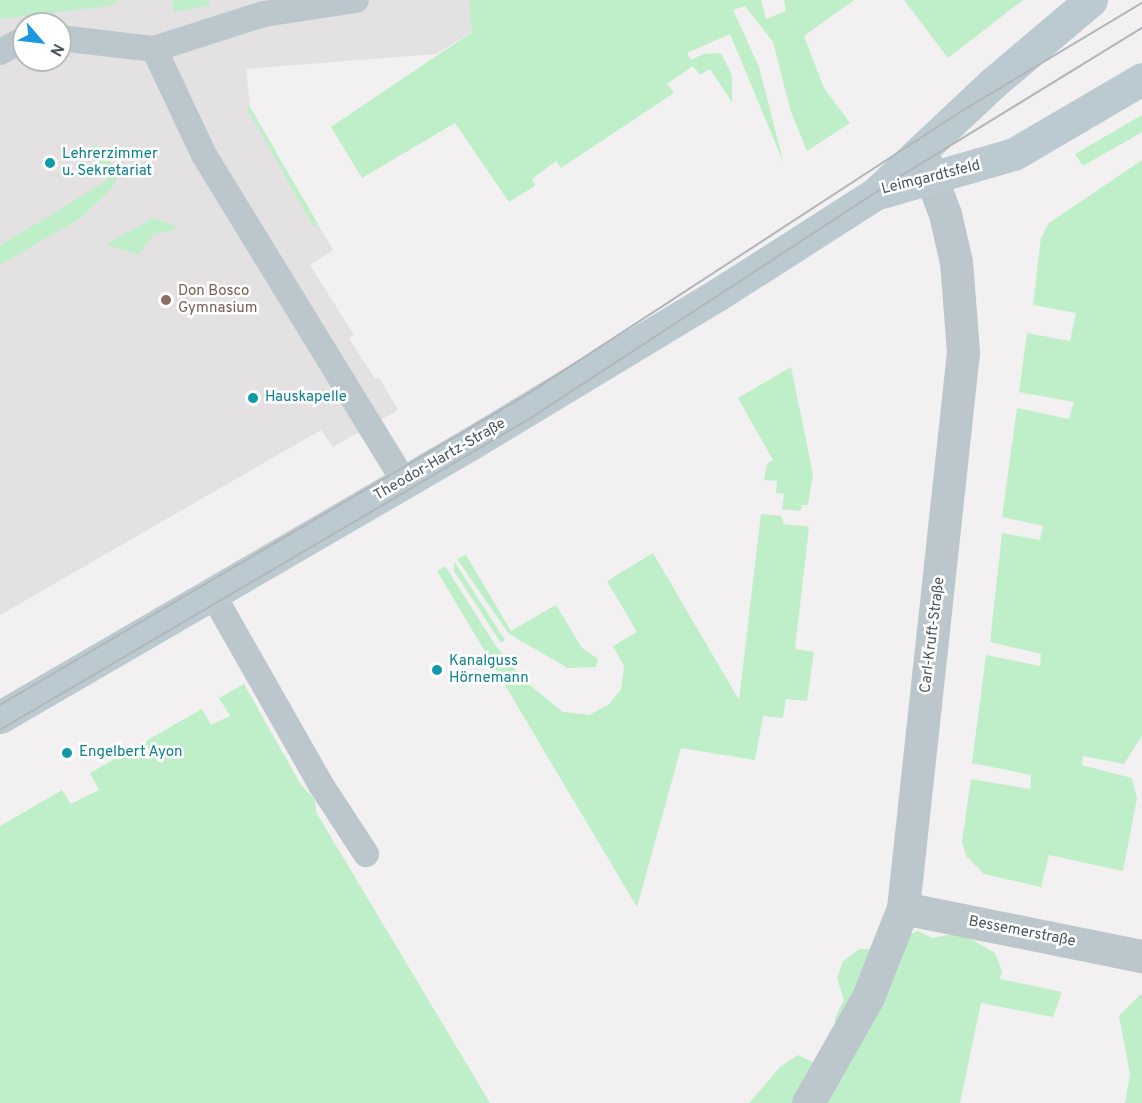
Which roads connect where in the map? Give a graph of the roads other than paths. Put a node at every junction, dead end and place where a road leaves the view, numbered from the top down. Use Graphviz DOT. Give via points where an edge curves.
graph roads {
  1 [pos="356,0"];
  2 [pos="1091,0"];
  3 [pos="72,39"];
  4 [pos="154,49"];
  5 [pos="1142,79"];
  6 [pos="927,165"];
  7 [pos="875,194"];
  8 [pos="404,482"];
  9 [pos="212,593"];
  10 [pos="0,717"];
  11 [pos="366,854"];
  12 [pos="903,908"];
  13 [pos="1142,956"];
  14 [pos="808,1103"];
  1 -- 4 [label="lane" via="264,14"];
  2 -- 6 [label="main road, Leimgardtsfeld" via="1000,76"];
  3 -- 4 [label="lane"];
  4 -- 8 [label="lane" via="204,155"];
  5 -- 6 [label="main road, Leimgardtsfeld" via="1014,154"];
  6 -- 7 [label="main road, Leimgardtsfeld"];
  6 -- 12 [label="street, Carl-Kruft-Straße" via="956,261 963,352"];
  7 -- 8 [label="main road, Theodor-Hartz-Straße" via="717,295"];
  8 -- 9 [label="main road, Theodor-Hartz-Straße"];
  9 -- 10 [label="main road, Theodor-Hartz-Straße"];
  9 -- 11 [label="lane" via="323,788"];
  12 -- 13 [label="street, Bessemerstraße"];
  12 -- 14 [label="street, Carl-Kruft-Straße" via="868,997"];
}
